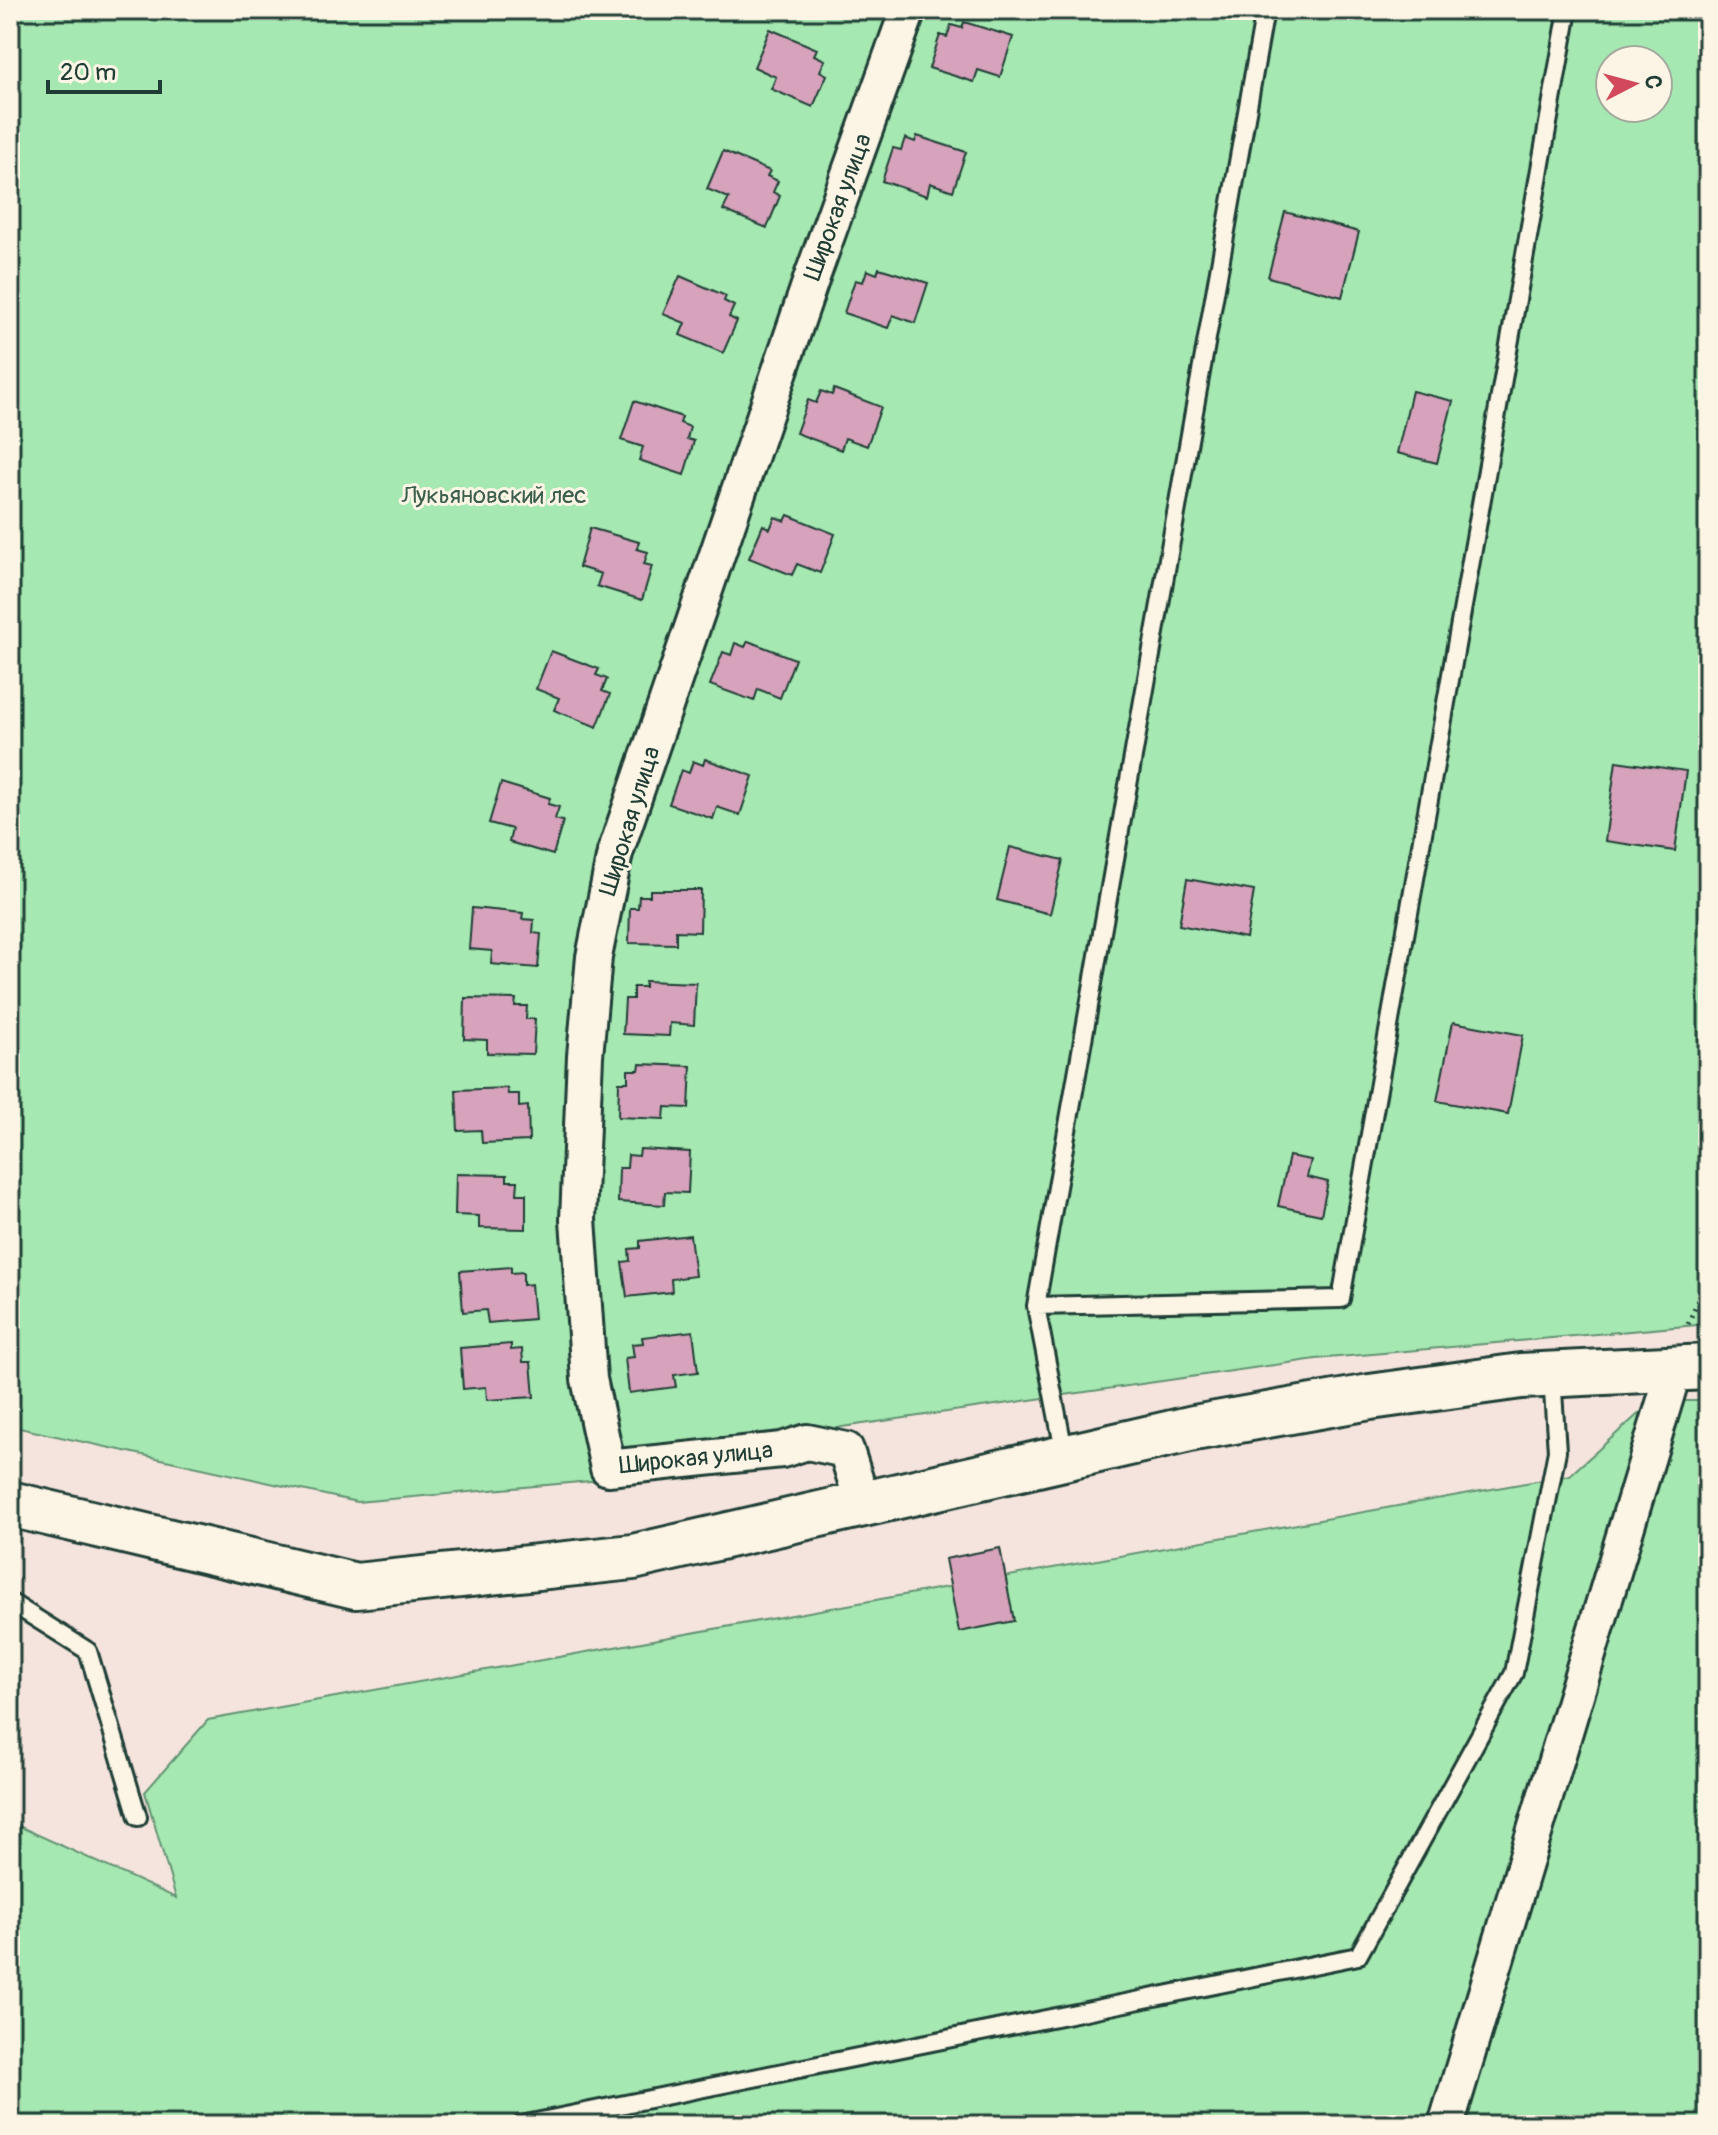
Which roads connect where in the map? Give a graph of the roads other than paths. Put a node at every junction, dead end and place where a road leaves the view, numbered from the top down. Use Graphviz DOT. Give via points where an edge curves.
graph roads {
  1 [pos="908,10"];
  2 [pos="1265,10"];
  3 [pos="1568,10"];
  4 [pos="1036,1306"];
  5 [pos="1692,1367"];
  6 [pos="1551,1375"];
  7 [pos="1065,1458"];
  8 [pos="10,1504"];
  9 [pos="863,1504"];
  10 [pos="10,1602"];
  11 [pos="138,1817"];
  12 [pos="521,2125"];
  13 [pos="1446,2125"];
  1 -- 9 [label="street, Широкая улица" via="615,853 594,957 578,1219 589,1379 608,1468 782,1450 807,1442 846,1450"];
  2 -- 4 [label="lane"];
  3 -- 4 [label="lane" via="1341,1299"];
  4 -- 7 [label="lane"];
  5 -- 6 [label="main road"];
  5 -- 13 [label="street"];
  6 -- 7 [label="main road" via="1370,1397 1194,1428"];
  6 -- 12 [label="lane" via="1557,1451 1514,1673 1358,1956"];
  7 -- 9 [label="main road"];
  8 -- 9 [label="main road" via="356,1586 633,1557"];
  10 -- 11 [label="lane" via="88,1651"];
}
